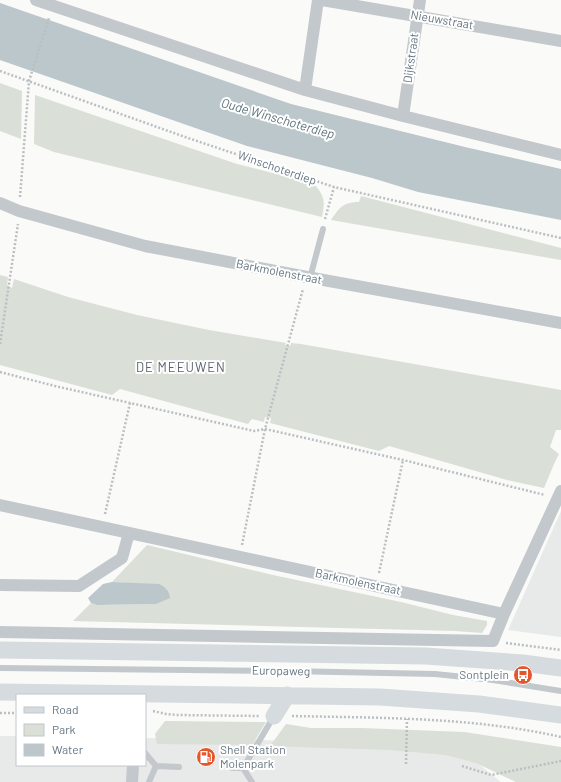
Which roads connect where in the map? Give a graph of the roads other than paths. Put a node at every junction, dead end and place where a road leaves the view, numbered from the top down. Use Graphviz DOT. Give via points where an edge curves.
graph roads {
  1 [pos="36,0"];
  2 [pos="318,0"];
  3 [pos="322,0"];
  4 [pos="420,0"];
  5 [pos="350,2"];
  6 [pos="52,7"];
  7 [pos="418,15"];
  8 [pos="561,41"];
  9 [pos="305,90"];
  10 [pos="403,116"];
  11 [pos="561,155"];
  12 [pos="0,204"];
  13 [pos="323,229"];
  14 [pos="308,278"];
  15 [pos="561,323"];
  16 [pos="559,495"];
  17 [pos="0,505"];
  18 [pos="129,533"];
  19 [pos="0,585"];
  20 [pos="504,614"];
  21 [pos="0,632"];
  22 [pos="0,650"];
  23 [pos="0,668"];
  24 [pos="561,668"];
  25 [pos="561,690"];
  26 [pos="0,692"];
  27 [pos="79,694"];
  28 [pos="146,695"];
  29 [pos="286,696"];
  30 [pos="561,715"];
  31 [pos="274,716"];
  32 [pos="146,754"];
  33 [pos="133,766"];
  34 [pos="156,766"];
  35 [pos="179,767"];
  36 [pos="232,768"];
  37 [pos="243,768"];
  38 [pos="132,782"];
  39 [pos="149,782"];
  40 [pos="252,782"];
  1 -- 6 [label="street"];
  2 -- 9 [label="street"];
  3 -- 5 [label="street, Nieuwstraat"];
  4 -- 7 [label="street, Dijkstraat"];
  5 -- 7 [label="street, Nieuwstraat"];
  6 -- 9 [label="street"];
  7 -- 8 [label="street, Nieuwstraat"];
  7 -- 10 [label="street, Dijkstraat"];
  9 -- 10 [label="street"];
  10 -- 11 [label="street"];
  12 -- 14 [label="street, Barkmolenstraat" via="145,246"];
  13 -- 14 [label="lane"];
  14 -- 15 [label="street, Barkmolenstraat"];
  16 -- 20 [label="street"];
  17 -- 18 [label="street, Barkmolenstraat"];
  18 -- 19 [label="street" via="122,558 79,586"];
  18 -- 20 [label="street, Barkmolenstraat"];
  20 -- 21 [label="street" via="493,641"];
  22 -- 24 [label="main road, Europaweg" via="426,656"];
  23 -- 25 [label="lane, Europaweg" via="435,674"];
  26 -- 27 [label="main road, Europaweg"];
  28 -- 29 [label="main road, Europaweg"];
  29 -- 30 [label="main road, Europaweg" via="430,700"];
  29 -- 31 [label="main road"];
  31 -- 37 [label="lane"];
  32 -- 34 [label="lane"];
  33 -- 38 [label="street"];
  34 -- 35 [label="lane"];
  34 -- 39 [label="lane"];
  36 -- 37 [label="lane"];
  37 -- 40 [label="lane"];
}
